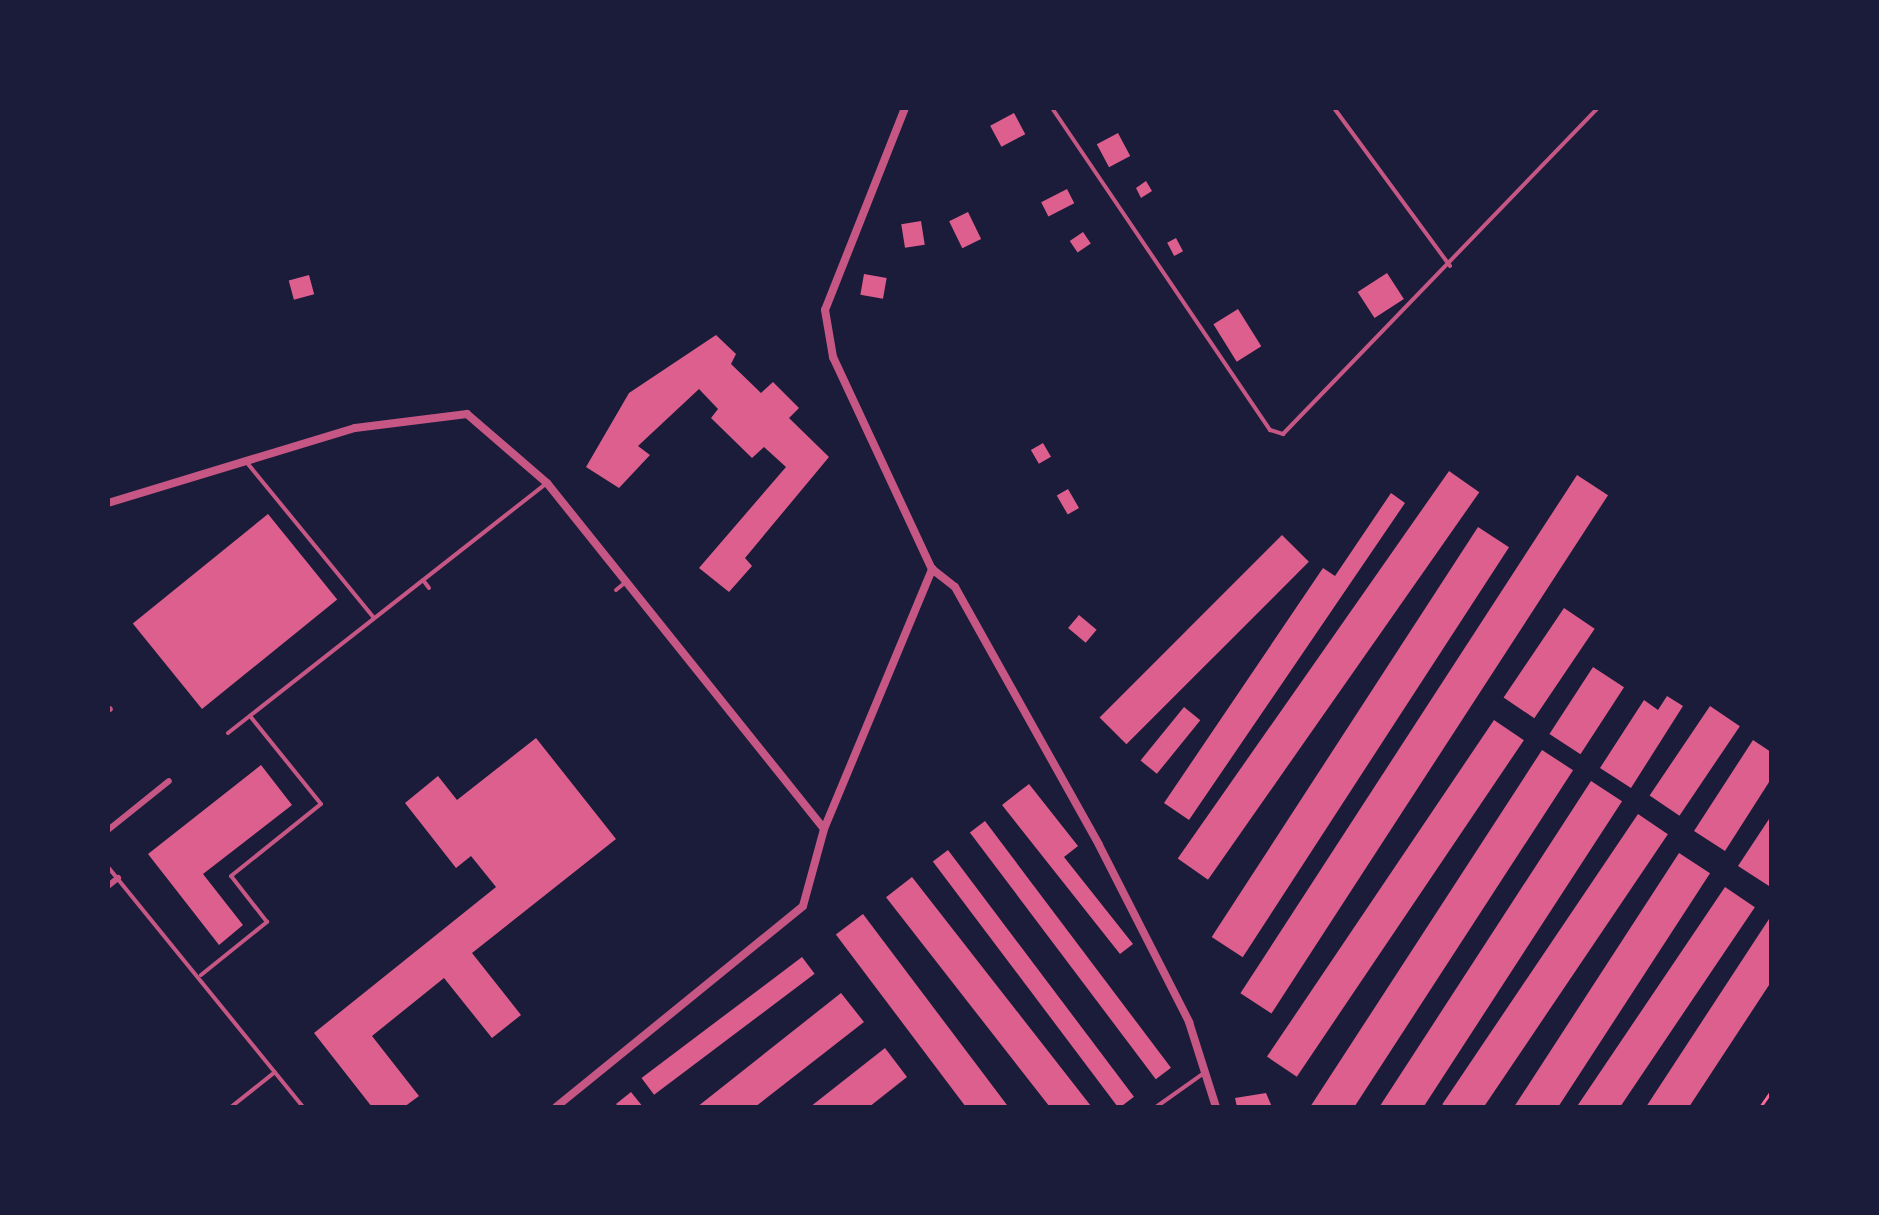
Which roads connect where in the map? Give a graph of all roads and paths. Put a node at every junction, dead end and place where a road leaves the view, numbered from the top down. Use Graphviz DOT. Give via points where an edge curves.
graph roads {
  1 [pos="905,108"];
  2 [pos="1052,108"];
  3 [pos="1334,108"];
  4 [pos="1598,108"];
  5 [pos="1450,266"];
  6 [pos="248,464"];
  7 [pos="547,483"];
  8 [pos="108,503"];
  9 [pos="932,569"];
  10 [pos="423,580"];
  11 [pos="628,581"];
  12 [pos="429,588"];
  13 [pos="616,590"];
  14 [pos="374,618"];
  15 [pos="250,716"];
  16 [pos="228,733"];
  17 [pos="169,781"];
  18 [pos="824,829"];
  19 [pos="108,830"];
  20 [pos="108,867"];
  21 [pos="118,878"];
  22 [pos="108,886"];
  23 [pos="201,975"];
  24 [pos="1206,1071"];
  25 [pos="275,1072"];
  26 [pos="1771,1091"];
  27 [pos="231,1107"];
  28 [pos="303,1107"];
  29 [pos="556,1107"];
  30 [pos="1156,1107"];
  31 [pos="1216,1107"];
  32 [pos="1760,1107"];
  1 -- 9 [label="street" via="825,310 833,357"];
  2 -- 5 [label="lane" via="1270,430 1283,434"];
  3 -- 5 [label="lane"];
  4 -- 5 [label="lane"];
  6 -- 7 [label="street" via="355,428 467,414"];
  6 -- 8 [label="street"];
  6 -- 14 [label="lane"];
  7 -- 10 [label="lane"];
  7 -- 11 [label="street"];
  9 -- 18 [label="street"];
  9 -- 24 [label="street" via="955,587 1092,831 1189,1022"];
  10 -- 12 [label="lane"];
  10 -- 14 [label="lane"];
  11 -- 13 [label="lane"];
  11 -- 18 [label="street"];
  14 -- 15 [label="lane"];
  15 -- 16 [label="lane"];
  15 -- 23 [label="lane" via="321,804 231,876 267,922"];
  17 -- 19 [label="street"];
  18 -- 29 [label="street" via="803,906"];
  20 -- 21 [label="lane"];
  21 -- 22 [label="street"];
  21 -- 23 [label="lane"];
  23 -- 25 [label="lane"];
  24 -- 30 [label="lane"];
  24 -- 31 [label="street"];
  25 -- 27 [label="lane"];
  25 -- 28 [label="lane"];
  26 -- 32 [label="path"];
}
